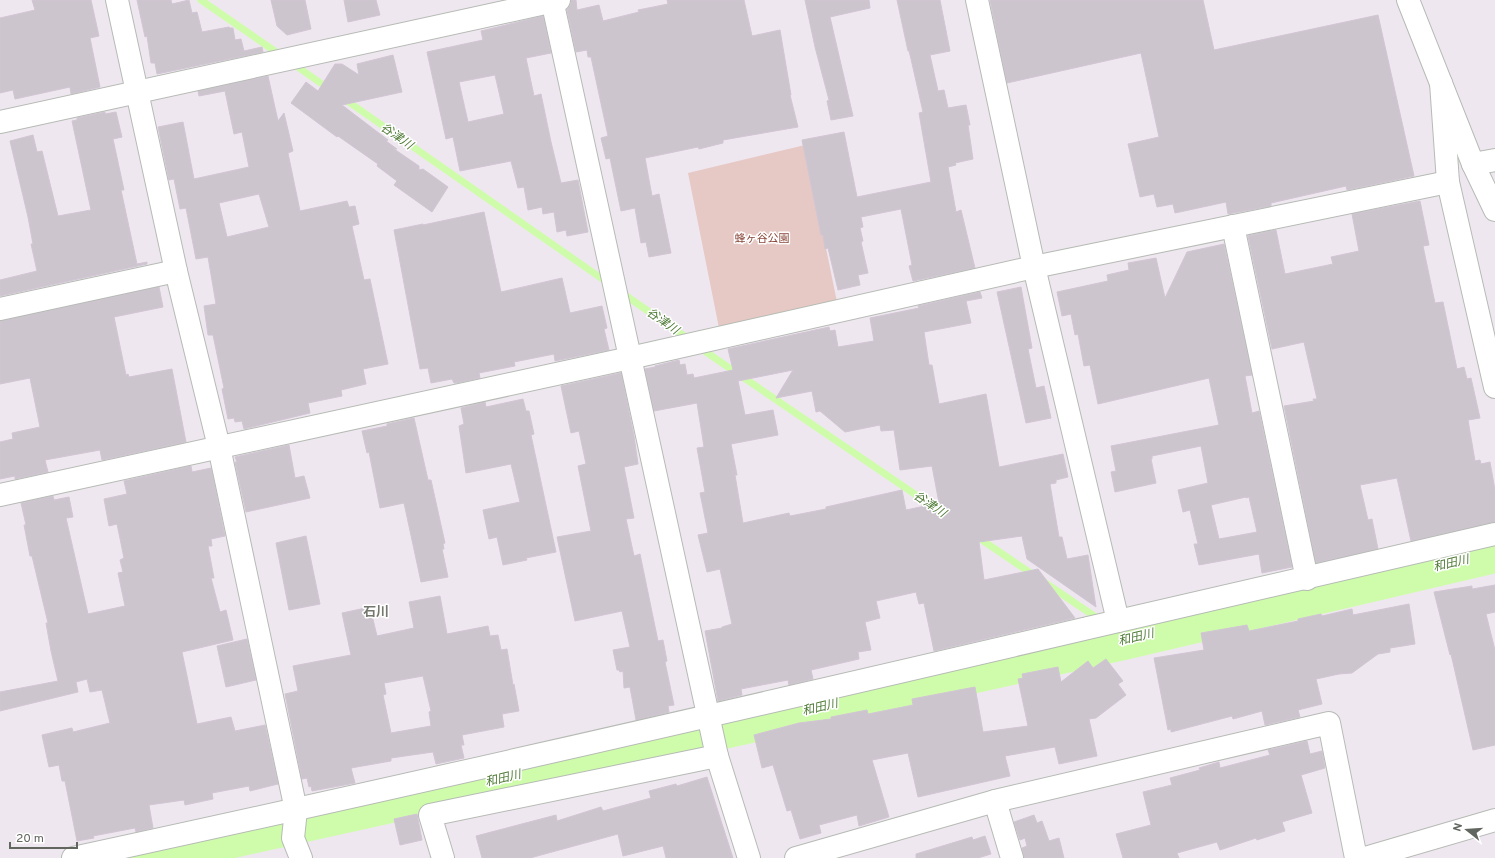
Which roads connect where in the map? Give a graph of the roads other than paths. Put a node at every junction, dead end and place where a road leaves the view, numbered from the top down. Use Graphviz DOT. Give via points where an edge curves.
graph roads {
  1 [pos="117,0"];
  2 [pos="555,0"];
  3 [pos="977,0"];
  4 [pos="1408,0"];
  5 [pos="1441,82"];
  6 [pos="137,92"];
  7 [pos="0,122"];
  8 [pos="1495,160"];
  9 [pos="1473,164"];
  10 [pos="1448,182"];
  11 [pos="1495,210"];
  12 [pos="1232,226"];
  13 [pos="1034,267"];
  14 [pos="176,271"];
  15 [pos="0,309"];
  16 [pos="630,358"];
  17 [pos="1495,387"];
  18 [pos="219,447"];
  19 [pos="0,495"];
  20 [pos="1495,534"];
  21 [pos="1307,579"];
  22 [pos="1118,621"];
  23 [pos="709,716"];
  24 [pos="717,756"];
  25 [pos="995,801"];
  26 [pos="1495,820"];
  27 [pos="295,822"];
  28 [pos="73,858"];
  29 [pos="301,858"];
  30 [pos="443,858"];
  31 [pos="749,858"];
  32 [pos="796,858"];
  33 [pos="1012,858"];
  34 [pos="1356,858"];
  35 [pos="1365,858"];
  1 -- 6 [label="street"];
  2 -- 6 [label="street"];
  2 -- 16 [label="street"];
  3 -- 13 [label="street"];
  4 -- 5 [label="street"];
  5 -- 9 [label="street"];
  5 -- 10 [label="street"];
  6 -- 7 [label="street"];
  6 -- 14 [label="street"];
  8 -- 9 [label="street"];
  9 -- 11 [label="street"];
  10 -- 12 [label="street"];
  10 -- 17 [label="street"];
  12 -- 13 [label="street"];
  12 -- 21 [label="street"];
  13 -- 16 [label="street"];
  13 -- 22 [label="street"];
  14 -- 15 [label="street"];
  14 -- 18 [label="street"];
  16 -- 18 [label="street"];
  16 -- 23 [label="street"];
  18 -- 19 [label="street"];
  18 -- 27 [label="street"];
  20 -- 21 [label="street"];
  21 -- 22 [label="street"];
  22 -- 23 [label="street"];
  23 -- 24 [label="street"];
  23 -- 27 [label="street"];
  24 -- 30 [label="street" via="430,816"];
  24 -- 31 [label="street"];
  25 -- 32 [label="street"];
  25 -- 33 [label="street"];
  25 -- 34 [label="street" via="1329,723"];
  26 -- 35 [label="street"];
  27 -- 28 [label="street"];
  27 -- 29 [label="street"];
}
